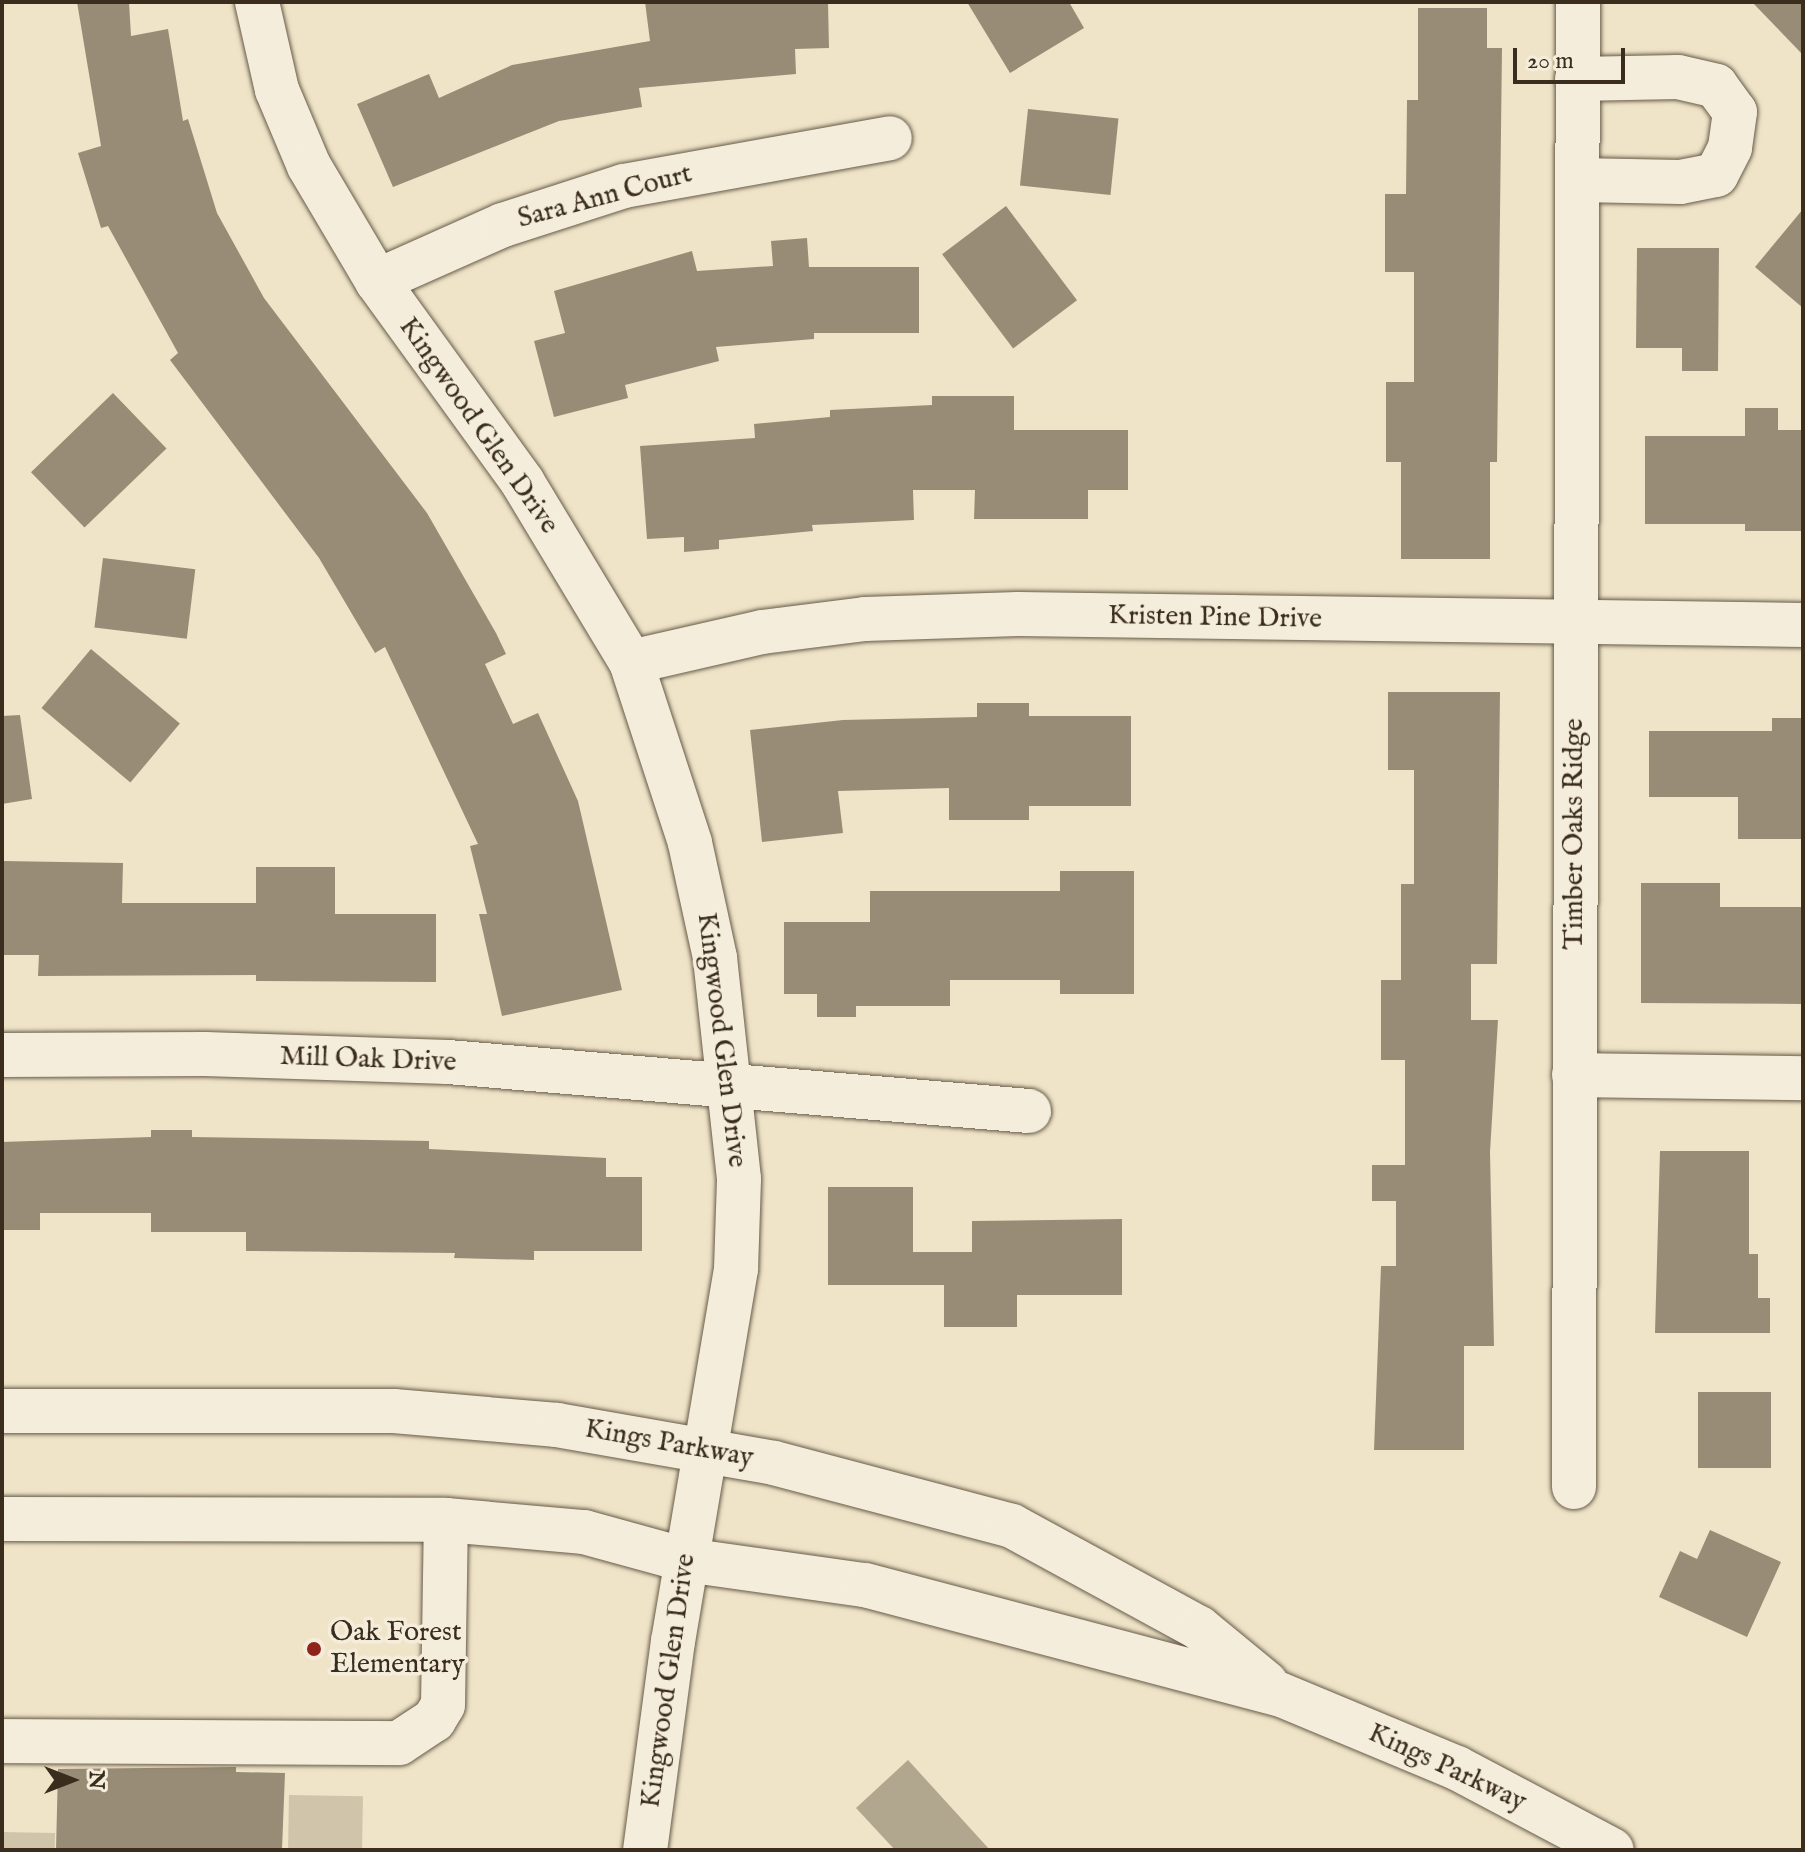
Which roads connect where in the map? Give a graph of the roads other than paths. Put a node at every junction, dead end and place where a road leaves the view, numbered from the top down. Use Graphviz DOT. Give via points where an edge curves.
graph roads {
  1 [pos="257,2"];
  2 [pos="1578,2"];
  3 [pos="1577,79"];
  4 [pos="890,138"];
  5 [pos="1578,180"];
  6 [pos="377,281"];
  7 [pos="1575,625"];
  8 [pos="1803,625"];
  9 [pos="631,662"];
  10 [pos="2,1055"];
  11 [pos="1574,1075"];
  12 [pos="1803,1078"];
  13 [pos="733,1089"];
  14 [pos="1029,1111"];
  15 [pos="2,1411"];
  16 [pos="707,1449"];
  17 [pos="1574,1487"];
  18 [pos="2,1519"];
  19 [pos="446,1520"];
  20 [pos="686,1560"];
  21 [pos="1279,1694"];
  22 [pos="2,1741"];
  23 [pos="645,1850"];
  24 [pos="1612,1850"];
  1 -- 6 [label="street, Kingwood Glen Drive" via="277,90 309,166"];
  2 -- 3 [label="street, Timber Oaks Ridge"];
  3 -- 5 [label="street, Timber Oaks Ridge"];
  3 -- 5 [label="street" via="1678,77 1716,86 1735,112 1730,148 1716,175 1680,182"];
  4 -- 6 [label="street, Sara Ann Court" via="624,186 503,225"];
  5 -- 7 [label="street, Timber Oaks Ridge"];
  6 -- 9 [label="street, Kingwood Glen Drive" via="523,483"];
  7 -- 8 [label="street, Kristen Pine Drive"];
  7 -- 9 [label="street, Kristen Pine Drive" via="1018,614 865,619 762,632"];
  7 -- 11 [label="street, Timber Oaks Ridge"];
  9 -- 13 [label="street, Kingwood Glen Drive" via="690,843 715,958"];
  10 -- 13 [label="street, Mill Oak Drive" via="205,1054 448,1062"];
  11 -- 12 [label="street"];
  11 -- 17 [label="street, Timber Oaks Ridge"];
  13 -- 14 [label="street, Mill Oak Drive"];
  13 -- 16 [label="street, Kingwood Glen Drive" via="739,1179 736,1269"];
  15 -- 16 [label="street, Kings Parkway" via="394,1411 557,1425"];
  16 -- 20 [label="street, Kingwood Glen Drive"];
  16 -- 21 [label="street, Kings Parkway" via="842,1478 1012,1526 1199,1628"];
  18 -- 19 [label="street, Kings Parkway"];
  19 -- 20 [label="street, Kings Parkway" via="584,1532"];
  19 -- 22 [label="street" via="443,1705 434,1720 399,1743"];
  20 -- 21 [label="street, Kings Parkway" via="865,1585"];
  20 -- 23 [label="street, Kingwood Glen Drive"];
  21 -- 24 [label="street, Kings Parkway" via="1457,1768"];
}
